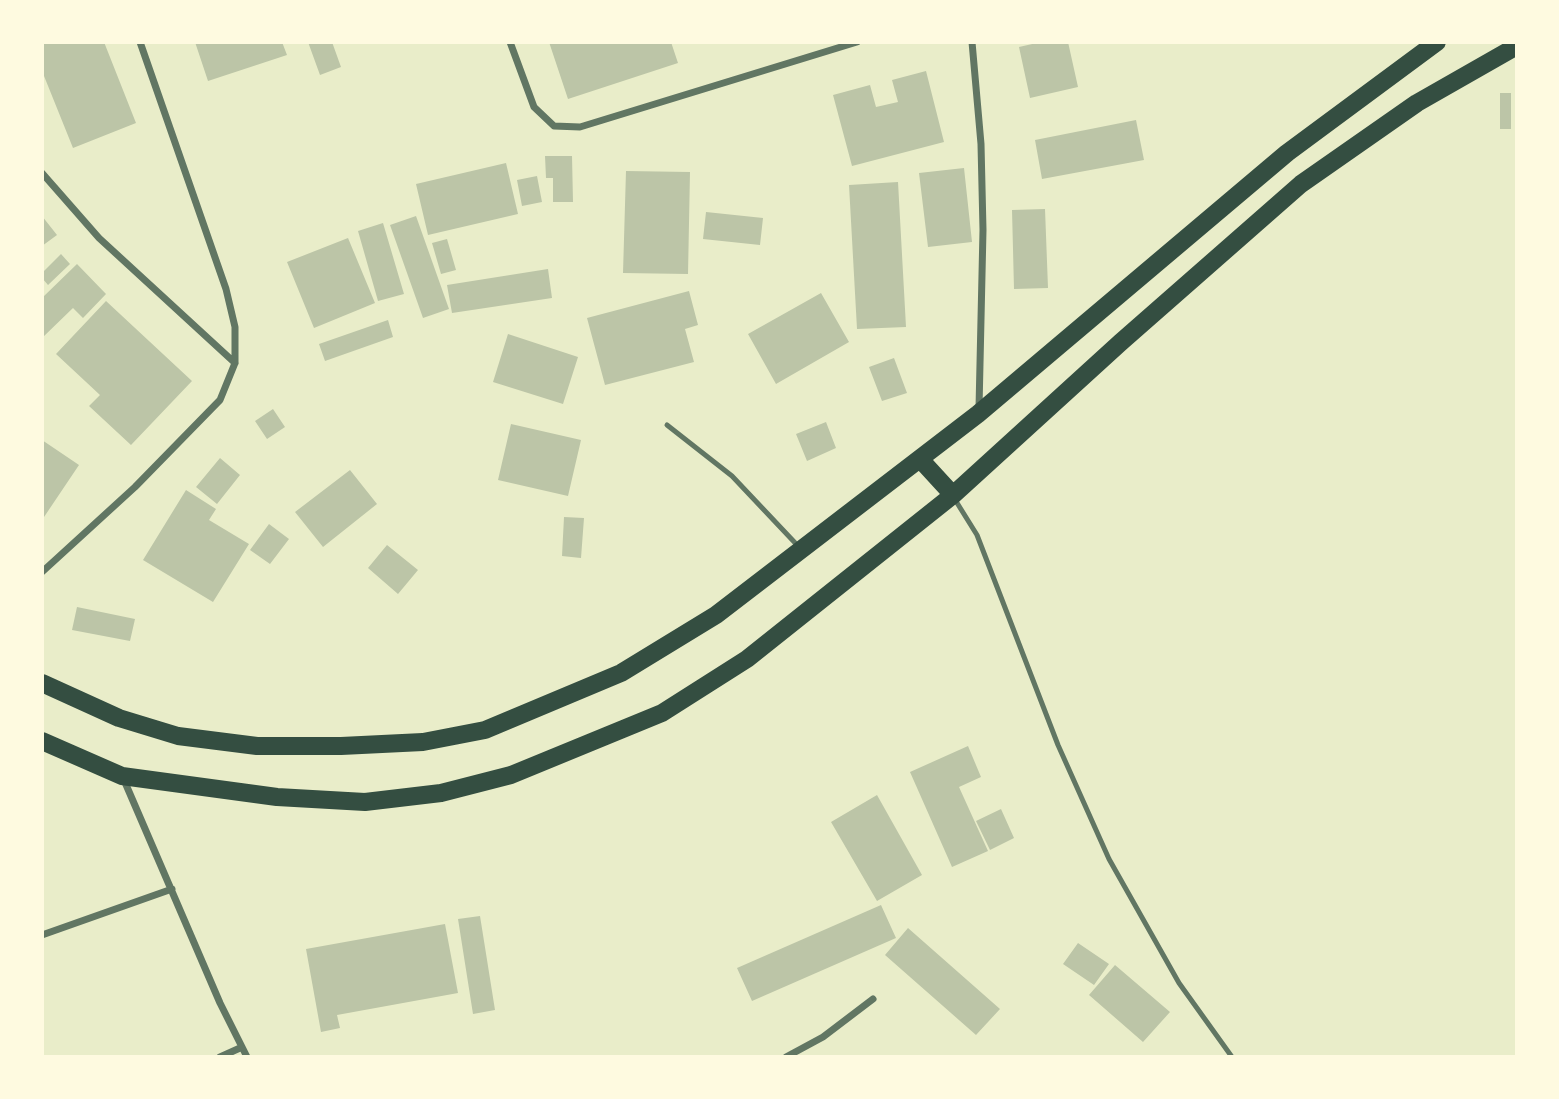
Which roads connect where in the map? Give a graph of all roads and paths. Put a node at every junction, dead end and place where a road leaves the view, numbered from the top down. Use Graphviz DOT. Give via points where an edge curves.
graph roads {
  1 [pos="140,42"];
  2 [pos="510,42"];
  3 [pos="858,42"];
  4 [pos="972,42"];
  5 [pos="1437,42"];
  6 [pos="1517,46"];
  7 [pos="42,173"];
  8 [pos="235,363"];
  9 [pos="978,414"];
  10 [pos="667,425"];
  11 [pos="920,459"];
  12 [pos="953,495"];
  13 [pos="802,550"];
  14 [pos="42,572"];
  15 [pos="42,683"];
  16 [pos="42,741"];
  17 [pos="122,776"];
  18 [pos="172,889"];
  19 [pos="42,935"];
  20 [pos="873,999"];
  21 [pos="240,1048"];
  22 [pos="220,1057"];
  23 [pos="247,1057"];
  24 [pos="786,1057"];
  25 [pos="1232,1057"];
  1 -- 8 [label="street" via="226,289 235,327"];
  2 -- 3 [label="street" via="534,107 554,126 580,127"];
  4 -- 9 [label="street" via="983,230"];
  5 -- 9 [label="main road" via="1287,153"];
  6 -- 12 [label="main road" via="1417,103 1301,184"];
  7 -- 8 [label="street" via="99,238"];
  8 -- 14 [label="street" via="220,400"];
  9 -- 11 [label="main road"];
  10 -- 13 [label="lane" via="732,476"];
  11 -- 12 [label="main road"];
  11 -- 13 [label="main road"];
  12 -- 17 [label="main road" via="737,666 662,713 511,775 441,793 365,802 277,797"];
  12 -- 25 [label="lane" via="977,535 1058,745 1110,859 1179,982"];
  13 -- 15 [label="main road" via="716,615 621,673 485,730 423,742 257,746 178,736 118,718"];
  16 -- 17 [label="main road"];
  17 -- 18 [label="street"];
  18 -- 19 [label="street"];
  18 -- 21 [label="street"];
  20 -- 24 [label="street" via="823,1037"];
  21 -- 22 [label="street"];
  21 -- 23 [label="street"];
}
